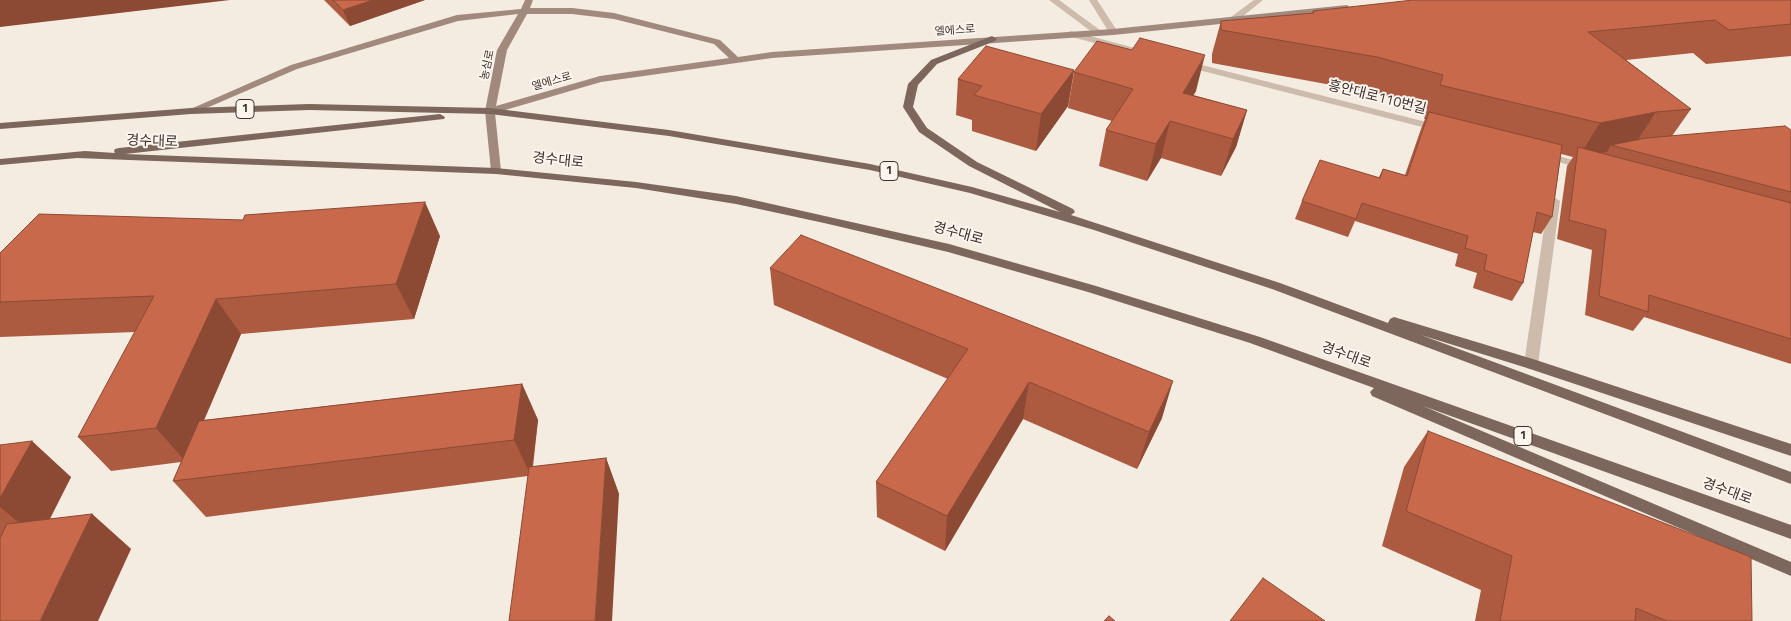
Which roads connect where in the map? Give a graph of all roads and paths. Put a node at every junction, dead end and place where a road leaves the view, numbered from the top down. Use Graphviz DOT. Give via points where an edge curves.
graph roads {
  1 [pos="529,0"];
  2 [pos="1053,0"];
  3 [pos="1093,0"];
  4 [pos="1259,0"];
  5 [pos="1359,7"];
  6 [pos="524,12"];
  7 [pos="1234,19"];
  8 [pos="1113,32"];
  9 [pos="1099,33"];
  10 [pos="1071,34"];
  11 [pos="992,39"];
  12 [pos="1157,56"];
  13 [pos="736,60"];
  14 [pos="1177,61"];
  15 [pos="191,111"];
  16 [pos="490,111"];
  17 [pos="0,126"];
  18 [pos="1445,130"];
  19 [pos="1531,152"];
  20 [pos="78,155"];
  21 [pos="0,162"];
  22 [pos="1595,165"];
  23 [pos="496,171"];
  24 [pos="1556,188"];
  25 [pos="1098,226"];
  26 [pos="1276,286"];
  27 [pos="1255,340"];
  28 [pos="1532,364"];
  29 [pos="1791,450"];
  30 [pos="1791,478"];
  31 [pos="1791,532"];
  32 [pos="1791,569"];
  1 -- 6 [label="street, 농심로"];
  2 -- 9 [label="street"];
  3 -- 8 [label="street"];
  4 -- 7 [label="street"];
  5 -- 7 [label="street, 엘에스로"];
  6 -- 13 [label="street" via="572,11 614,16 716,42"];
  6 -- 15 [label="street" via="457,18 294,67"];
  6 -- 16 [label="street, 농심로" via="502,50"];
  7 -- 8 [label="street, 엘에스로"];
  8 -- 9 [label="street, 엘에스로"];
  9 -- 10 [label="street, 엘에스로"];
  10 -- 11 [label="street, 엘에스로"];
  10 -- 12 [label="street"];
  11 -- 13 [label="street, 엘에스로"];
  11 -- 25 [label="main road" via="934,62 913,84 908,107 922,130 973,164"];
  13 -- 16 [label="street, 엘에스로" via="600,79"];
  14 -- 18 [label="street, 흥안대로110번길"];
  15 -- 16 [label="main road, 경수대로 / 1" via="310,107"];
  15 -- 17 [label="main road, 경수대로 / 1"];
  16 -- 20 [label="main road, 경수대로"];
  16 -- 23 [label="street, 농심로"];
  16 -- 25 [label="main road, 경수대로 / 1" via="669,133 870,166 972,190"];
  19 -- 22 [label="street" via="1559,164"];
  20 -- 21 [label="main road, 경수대로 / 1"];
  20 -- 23 [label="main road, 경수대로 / 1"];
  23 -- 27 [label="main road, 경수대로 / 1" via="736,200 824,219 949,248"];
  24 -- 28 [label="street"];
  25 -- 26 [label="main road, 경수대로 / 1"];
  26 -- 28 [label="main road"];
  26 -- 30 [label="main road, 경수대로 / 1"];
  27 -- 31 [label="main road, 경수대로 / 1"];
  27 -- 32 [label="main road"];
  28 -- 29 [label="main road"];
}
